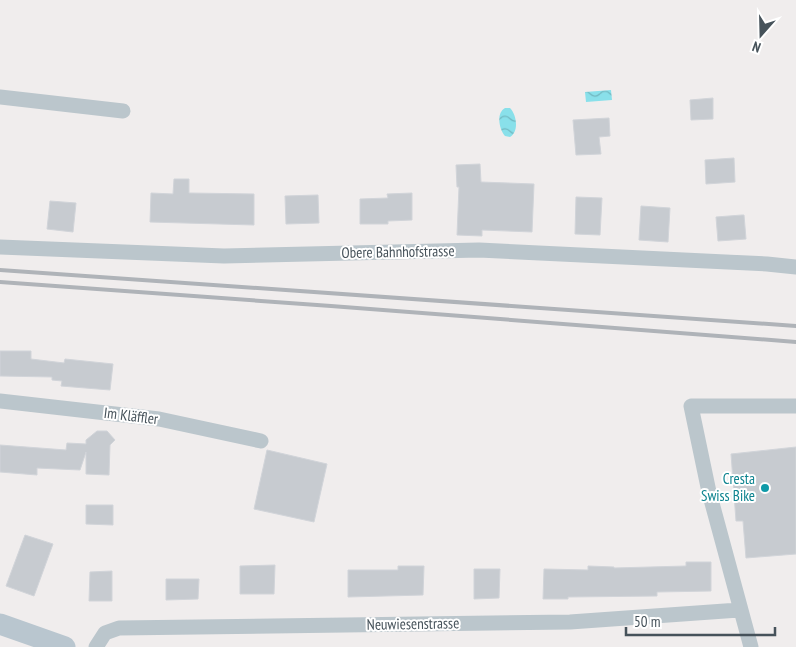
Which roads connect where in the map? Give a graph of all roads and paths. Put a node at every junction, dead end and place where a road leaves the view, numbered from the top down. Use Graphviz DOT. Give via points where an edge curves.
graph roads {
  1 [pos="0,97"];
  2 [pos="122,111"];
  3 [pos="0,247"];
  4 [pos="796,267"];
  5 [pos="0,401"];
  6 [pos="796,406"];
  7 [pos="261,441"];
  8 [pos="739,610"];
  9 [pos="0,624"];
  10 [pos="64,647"];
  11 [pos="96,647"];
  12 [pos="750,647"];
  1 -- 2 [label="street"];
  3 -- 4 [label="street, Obere Bahnhofstrasse" via="224,256 479,250"];
  5 -- 7 [label="street, Im Kläffler" via="159,419"];
  6 -- 8 [label="street" via="691,406"];
  8 -- 11 [label="street, Neuwiesenstrasse" via="570,622 119,628 104,632"];
  8 -- 12 [label="street"];
  9 -- 10 [label="main road"];
}
